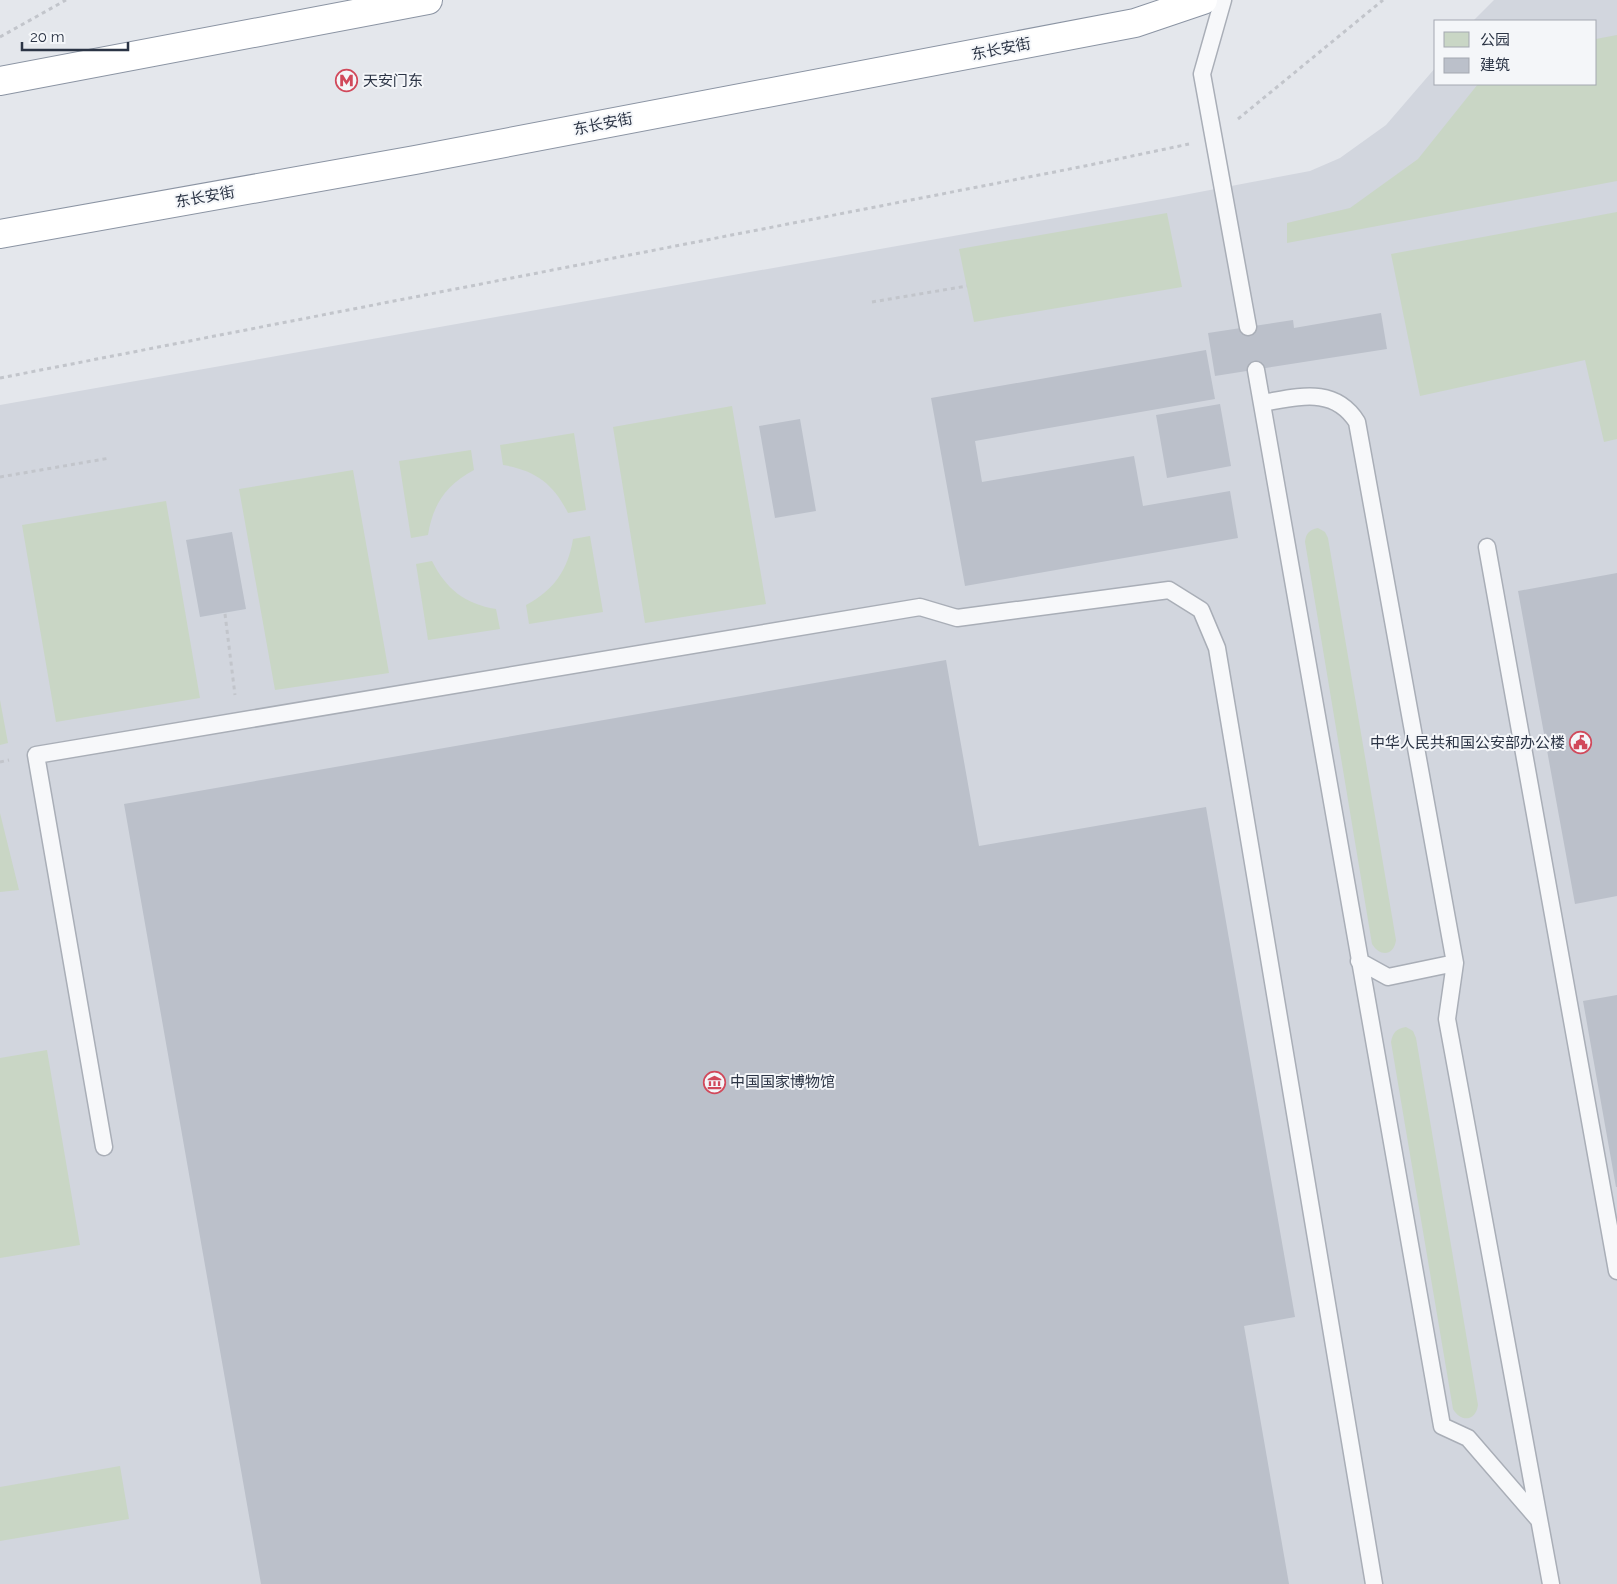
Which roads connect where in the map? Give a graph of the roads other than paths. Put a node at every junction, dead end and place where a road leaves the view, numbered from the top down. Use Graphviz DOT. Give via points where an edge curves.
graph roads {
  1 [pos="428,0"];
  2 [pos="1203,0"];
  3 [pos="1224,0"];
  4 [pos="0,81"];
  5 [pos="0,234"];
  6 [pos="1248,327"];
  7 [pos="1256,370"];
  8 [pos="1262,403"];
  9 [pos="1487,547"];
  10 [pos="1359,961"];
  11 [pos="1455,964"];
  12 [pos="104,1147"];
  13 [pos="1617,1270"];
  14 [pos="1539,1520"];
  15 [pos="1374,1584"];
  16 [pos="1550,1584"];
  1 -- 4 [label="highway"];
  2 -- 5 [label="highway, 东长安街" via="1135,23 415,160"];
  3 -- 6 [label="lane" via="1202,74"];
  7 -- 8 [label="lane"];
  8 -- 10 [label="lane"];
  8 -- 11 [label="lane" via="1319,397 1343,406 1357,422"];
  9 -- 13 [label="lane"];
  10 -- 11 [label="lane" via="1388,977"];
  10 -- 14 [label="lane" via="1442,1426 1468,1438"];
  11 -- 14 [label="lane" via="1447,1019"];
  12 -- 15 [label="lane" via="36,756 920,607 957,618 1169,590 1201,610 1218,648"];
  14 -- 16 [label="lane"];
}
